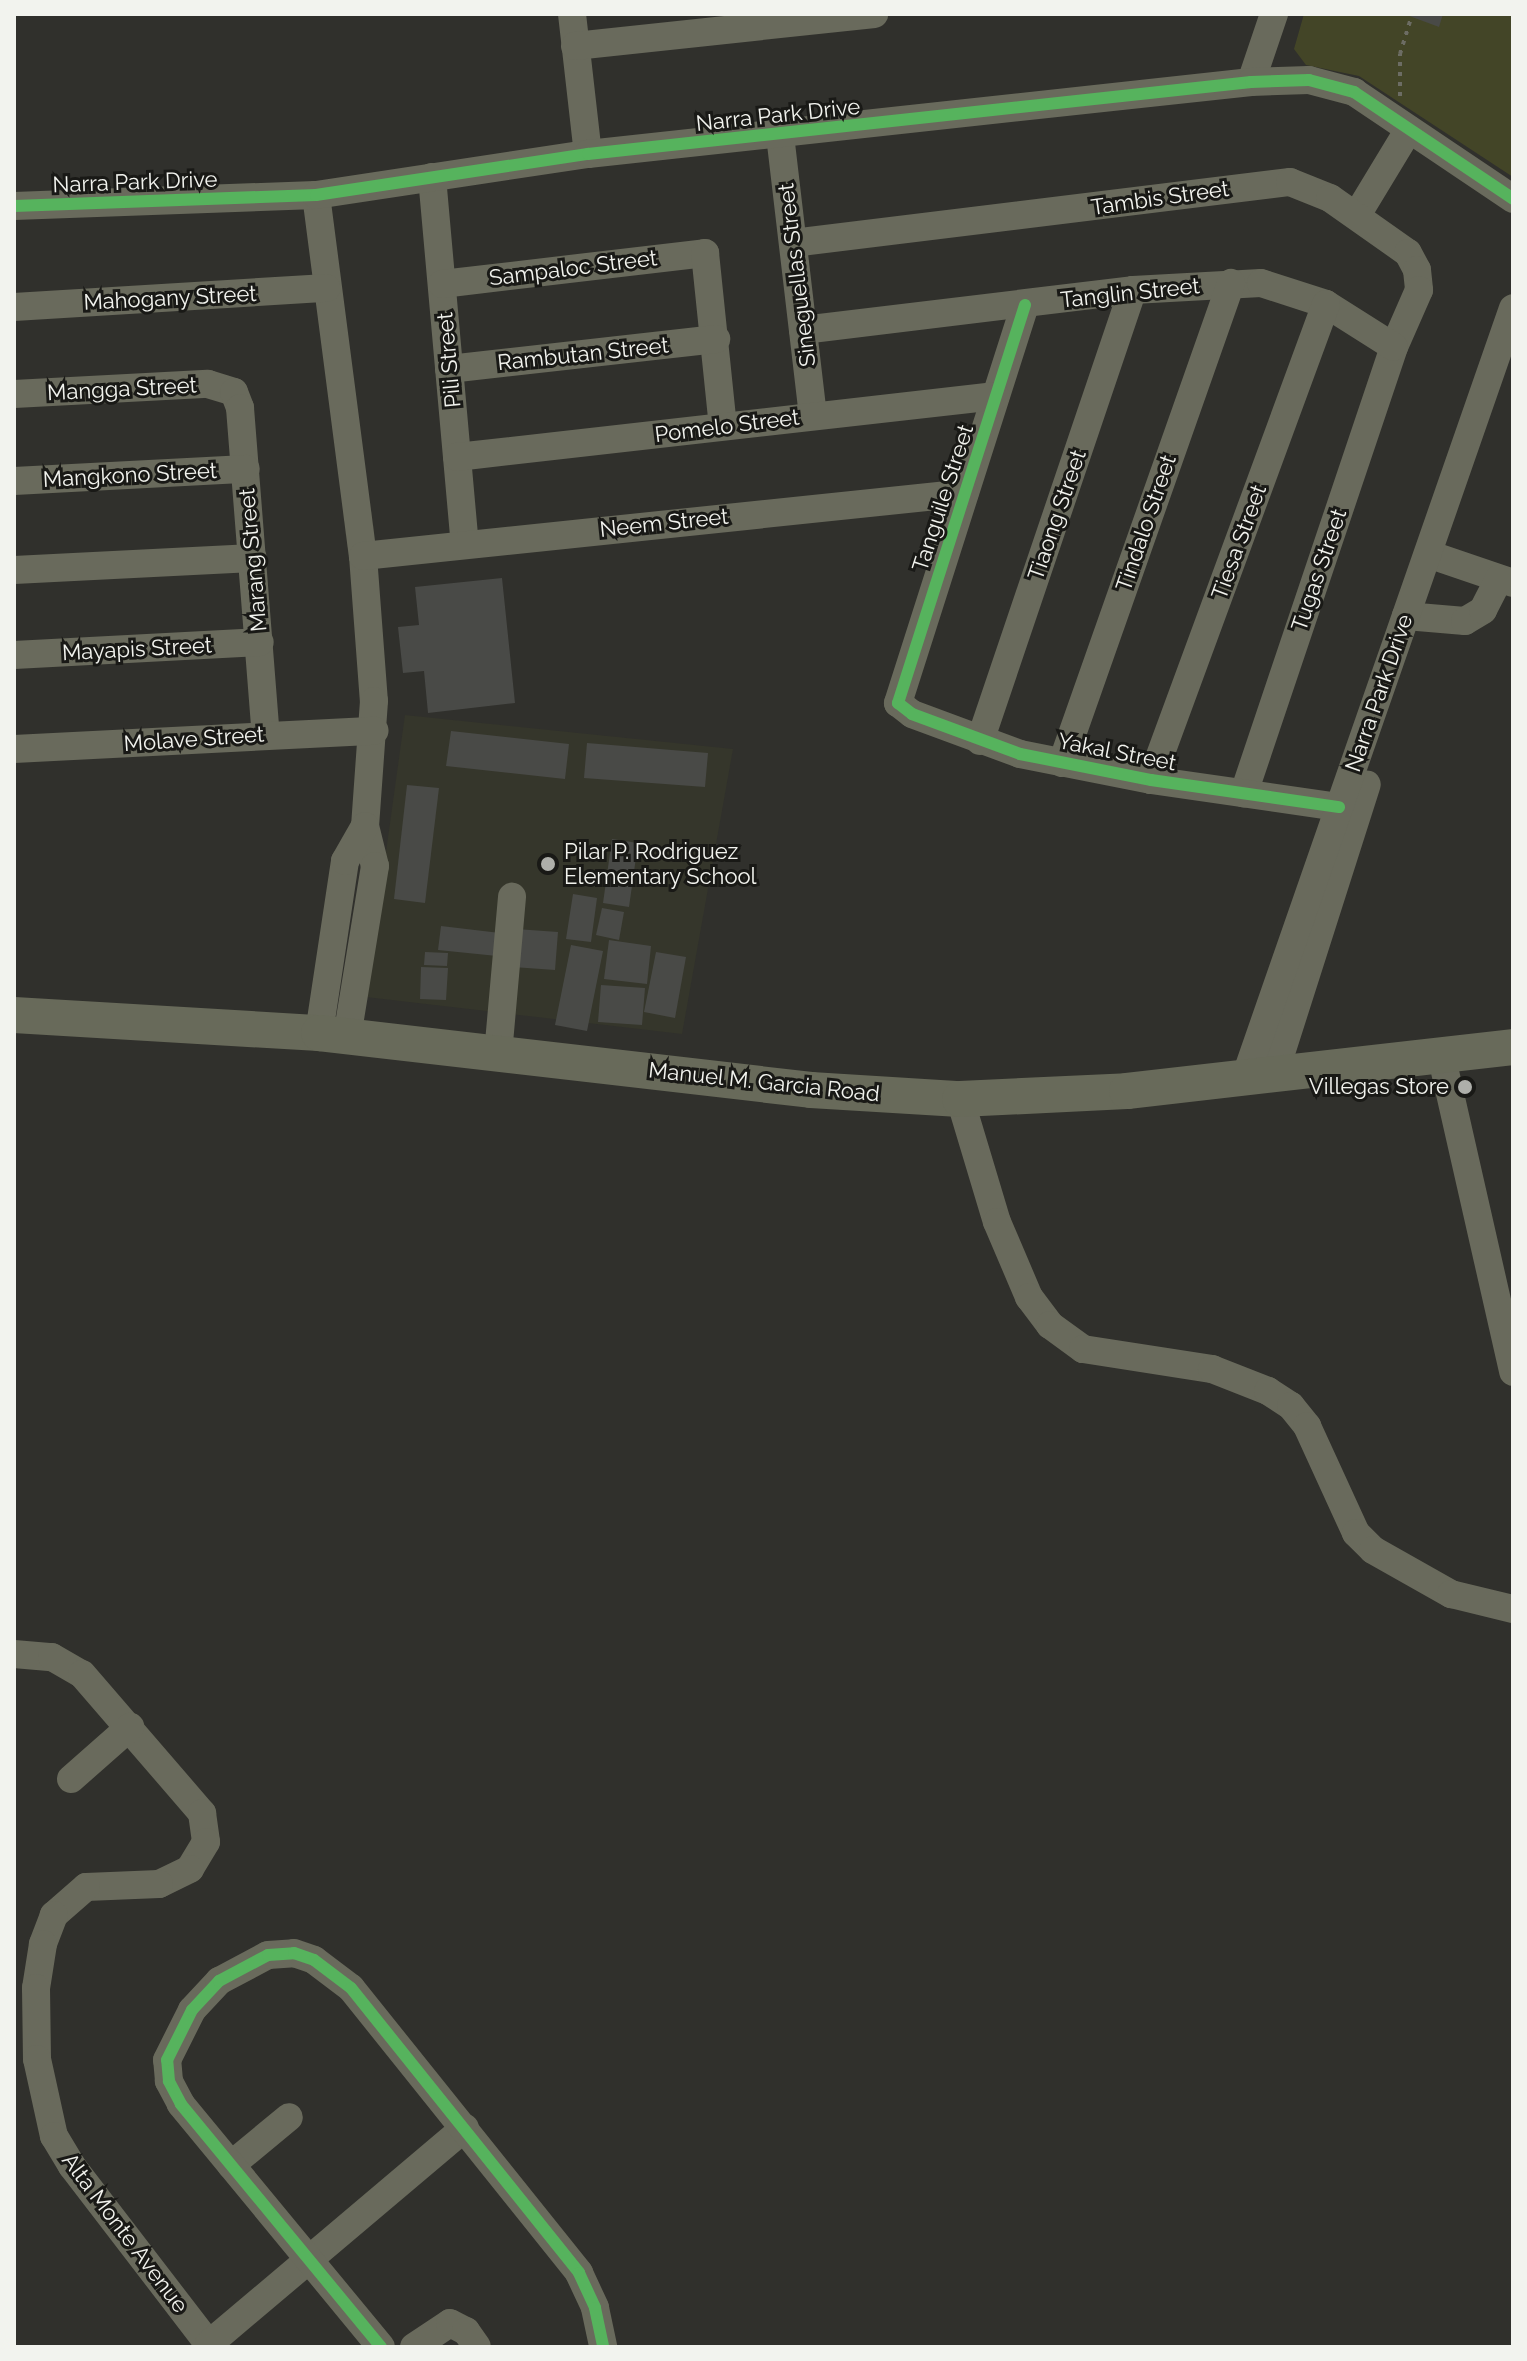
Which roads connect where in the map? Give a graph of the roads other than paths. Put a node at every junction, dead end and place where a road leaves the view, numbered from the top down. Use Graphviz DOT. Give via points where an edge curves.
graph roads {
  1 [pos="572,14"];
  2 [pos="874,14"];
  3 [pos="1274,14"];
  4 [pos="575,46"];
  5 [pos="1251,82"];
  6 [pos="1400,123"];
  7 [pos="780,135"];
  8 [pos="588,154"];
  9 [pos="432,177"];
  10 [pos="316,195"];
  11 [pos="1513,199"];
  12 [pos="14,206"];
  13 [pos="1357,215"];
  14 [pos="793,243"];
  15 [pos="1231,283"];
  16 [pos="442,284"];
  17 [pos="326,288"];
  18 [pos="1133,290"];
  19 [pos="1326,304"];
  20 [pos="1025,305"];
  21 [pos="14,307"];
  22 [pos="1513,308"];
  23 [pos="803,330"];
  24 [pos="716,339"];
  25 [pos="1394,347"];
  26 [pos="1513,351"];
  27 [pos="449,369"];
  28 [pos="230,388"];
  29 [pos="14,394"];
  30 [pos="996,396"];
  31 [pos="813,416"];
  32 [pos="723,426"];
  33 [pos="457,457"];
  34 [pos="246,469"];
  35 [pos="14,481"];
  36 [pos="965,493"];
  37 [pos="465,544"];
  38 [pos="363,556"];
  39 [pos="1434,556"];
  40 [pos="253,558"];
  41 [pos="14,570"];
  42 [pos="1506,581"];
  43 [pos="1414,618"];
  44 [pos="260,642"];
  45 [pos="14,655"];
  46 [pos="898,703"];
  47 [pos="375,731"];
  48 [pos="266,735"];
  49 [pos="980,741"];
  50 [pos="14,749"];
  51 [pos="1062,763"];
  52 [pos="1151,780"];
  53 [pos="1244,794"];
  54 [pos="1339,807"];
  55 [pos="512,897"];
  56 [pos="14,1015"];
  57 [pos="333,1035"];
  58 [pos="1513,1047"];
  59 [pos="498,1054"];
  60 [pos="1441,1054"];
  61 [pos="1260,1077"];
  62 [pos="960,1099"];
  63 [pos="1513,1372"];
  64 [pos="1513,1609"];
  65 [pos="14,1654"];
  66 [pos="130,1727"];
  67 [pos="71,1779"];
  68 [pos="289,2117"];
  69 [pos="465,2128"];
  70 [pos="231,2165"];
  71 [pos="309,2260"];
  72 [pos="210,2346"];
  73 [pos="381,2347"];
  74 [pos="414,2347"];
  75 [pos="477,2347"];
  76 [pos="603,2347"];
  1 -- 4 [label="street"];
  2 -- 4 [label="street"];
  3 -- 5 [label="street"];
  4 -- 8 [label="street"];
  5 -- 6 [label="street, Narra Park Drive" via="1309,80 1337,85"];
  5 -- 7 [label="street, Narra Park Drive"];
  6 -- 11 [label="street, Narra Park Drive"];
  6 -- 13 [label="street"];
  7 -- 8 [label="street, Narra Park Drive"];
  7 -- 14 [label="street, Sineguellas Street"];
  8 -- 9 [label="street, Narra Park Drive"];
  9 -- 10 [label="street, Narra Park Drive"];
  9 -- 16 [label="street, Pili Street"];
  10 -- 12 [label="street, Narra Park Drive"];
  10 -- 17 [label="street"];
  13 -- 14 [label="street, Tambis Street" via="1308,188 1268,183"];
  13 -- 25 [label="street, Tambis Street" via="1392,239 1417,270 1419,290"];
  14 -- 23 [label="street, Sineguellas Street"];
  15 -- 18 [label="street, Tanglin Street"];
  15 -- 19 [label="street, Tanglin Street" via="1292,289"];
  15 -- 51 [label="street, Tindalo Street"];
  16 -- 24 [label="street, Sampaloc Street" via="705,253"];
  16 -- 27 [label="street, Pili Street"];
  17 -- 21 [label="street, Mahogany Street"];
  17 -- 38 [label="street"];
  18 -- 20 [label="street, Tanglin Street"];
  18 -- 49 [label="street, Tiaong Street"];
  19 -- 25 [label="street, Tanglin Street"];
  19 -- 52 [label="street, Tiesa Street"];
  20 -- 23 [label="street, Tanglin Street"];
  20 -- 30 [label="street, Tanguile Street"];
  22 -- 39 [label="street, Narra Park Drive"];
  23 -- 31 [label="street, Sineguellas Street"];
  24 -- 27 [label="street, Rambutan Street"];
  24 -- 32 [label="street"];
  25 -- 53 [label="street, Tugas Street"];
  26 -- 39 [label="street, Narra Park Drive"];
  27 -- 33 [label="street, Pili Street"];
  28 -- 29 [label="street, Mangga Street" via="208,384"];
  28 -- 34 [label="street, Marang Street" via="240,408"];
  30 -- 31 [label="street, Pomelo Street"];
  30 -- 36 [label="street, Tanguile Street"];
  31 -- 32 [label="street, Pomelo Street"];
  32 -- 33 [label="street, Pomelo Street"];
  33 -- 37 [label="street, Pili Street"];
  34 -- 35 [label="street, Mangkono Street"];
  34 -- 40 [label="street, Marang Street"];
  36 -- 37 [label="street, Neem Street"];
  36 -- 46 [label="street, Tanguile Street"];
  37 -- 38 [label="street, Neem Street"];
  38 -- 47 [label="street"];
  39 -- 42 [label="street"];
  39 -- 43 [label="street, Narra Park Drive"];
  40 -- 41 [label="street"];
  40 -- 44 [label="street, Marang Street"];
  42 -- 43 [label="street" via="1483,610 1465,621"];
  43 -- 54 [label="street, Narra Park Drive"];
  43 -- 61 [label="street, Narra Park Drive"];
  44 -- 45 [label="street, Mayapis Street"];
  44 -- 48 [label="street, Marang Street"];
  46 -- 49 [label="street, Yakal Street" via="912,714"];
  47 -- 48 [label="street, Molave Street"];
  47 -- 57 [label="street" via="365,826 345,861"];
  48 -- 50 [label="street, Molave Street"];
  49 -- 51 [label="street, Yakal Street"];
  51 -- 52 [label="street, Yakal Street"];
  52 -- 53 [label="street, Yakal Street"];
  53 -- 54 [label="street, Yakal Street"];
  54 -- 61 [label="street, Narra Park Drive"];
  55 -- 59 [label="street"];
  56 -- 57 [label="main road, Manuel M. Garcia Road"];
  57 -- 59 [label="main road, Manuel M. Garcia Road"];
  58 -- 60 [label="main road, Manuel M. Garcia Road"];
  59 -- 62 [label="main road, Manuel M. Garcia Road" via="811,1090"];
  60 -- 61 [label="main road, Manuel M. Garcia Road"];
  60 -- 63 [label="street"];
  61 -- 62 [label="main road, Manuel M. Garcia Road" via="1127,1091"];
  62 -- 64 [label="street" via="997,1222 1029,1297 1050,1325 1083,1349 1212,1369 1268,1391 1291,1406 1307,1426 1356,1533 1373,1550 1451,1594"];
  65 -- 66 [label="street, Alta Monte Avenue" via="52,1657 82,1674"];
  66 -- 67 [label="street"];
  66 -- 72 [label="street, Alta Monte Avenue" via="202,1813 206,1842 190,1869 173,1881 86,1887 54,1915 36,1988 37,2059 54,2136 72,2166"];
  68 -- 70 [label="street"];
  69 -- 70 [label="street" via="332,1970 294,1953 268,1955 219,1981 192,2010 167,2060 169,2081 181,2104"];
  69 -- 71 [label="street"];
  69 -- 76 [label="street" via="579,2273 595,2308"];
  70 -- 71 [label="street"];
  71 -- 72 [label="street"];
  71 -- 73 [label="street"];
  74 -- 75 [label="street" via="450,2323 466,2331"];
}
